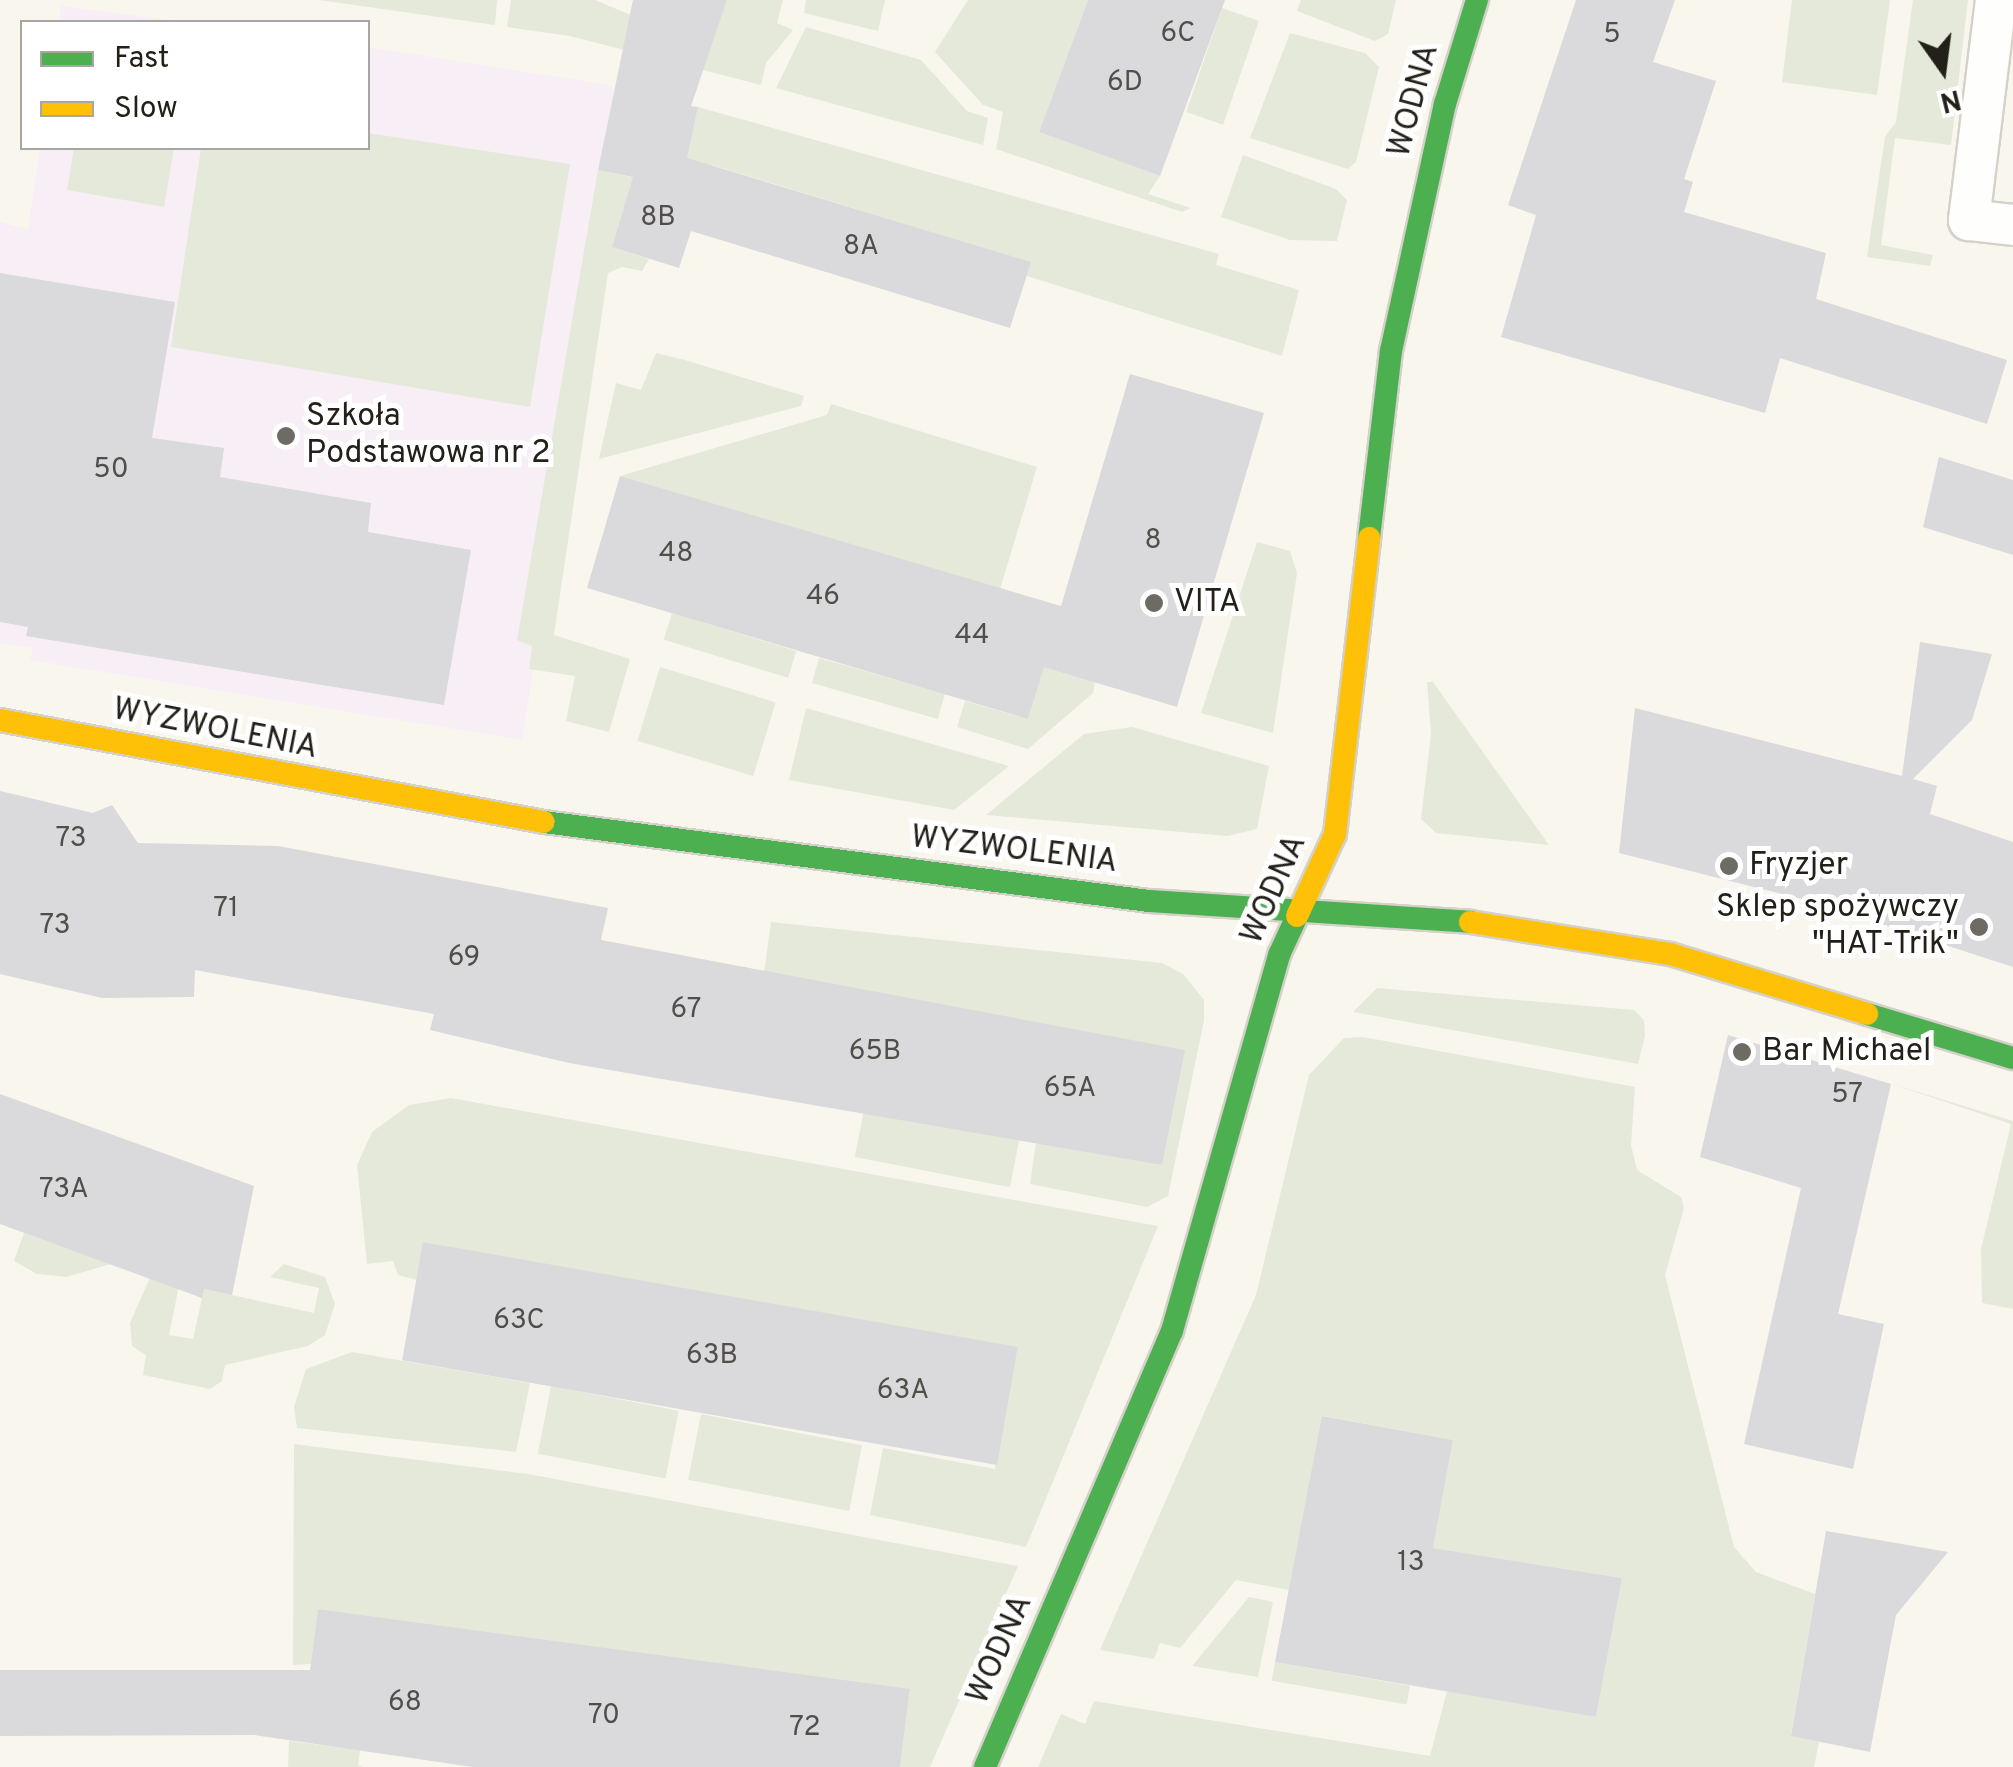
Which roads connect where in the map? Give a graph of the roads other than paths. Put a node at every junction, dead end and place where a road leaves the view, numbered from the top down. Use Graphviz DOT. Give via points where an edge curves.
graph roads {
  1 [pos="1477,0"];
  2 [pos="1996,0"];
  3 [pos="2013,225"];
  4 [pos="0,720"];
  5 [pos="1296,910"];
  6 [pos="2013,1058"];
  7 [pos="985,1767"];
  1 -- 5 [label="street, WODNA" via="1437,138 1391,350 1334,834"];
  2 -- 3 [label="lane" via="1968,220"];
  4 -- 5 [label="street, WYZWOLENIA" via="552,824 1149,900"];
  5 -- 6 [label="street, WYZWOLENIA" via="1478,923 1670,954"];
  5 -- 7 [label="street, WODNA" via="1172,1331"];
}
